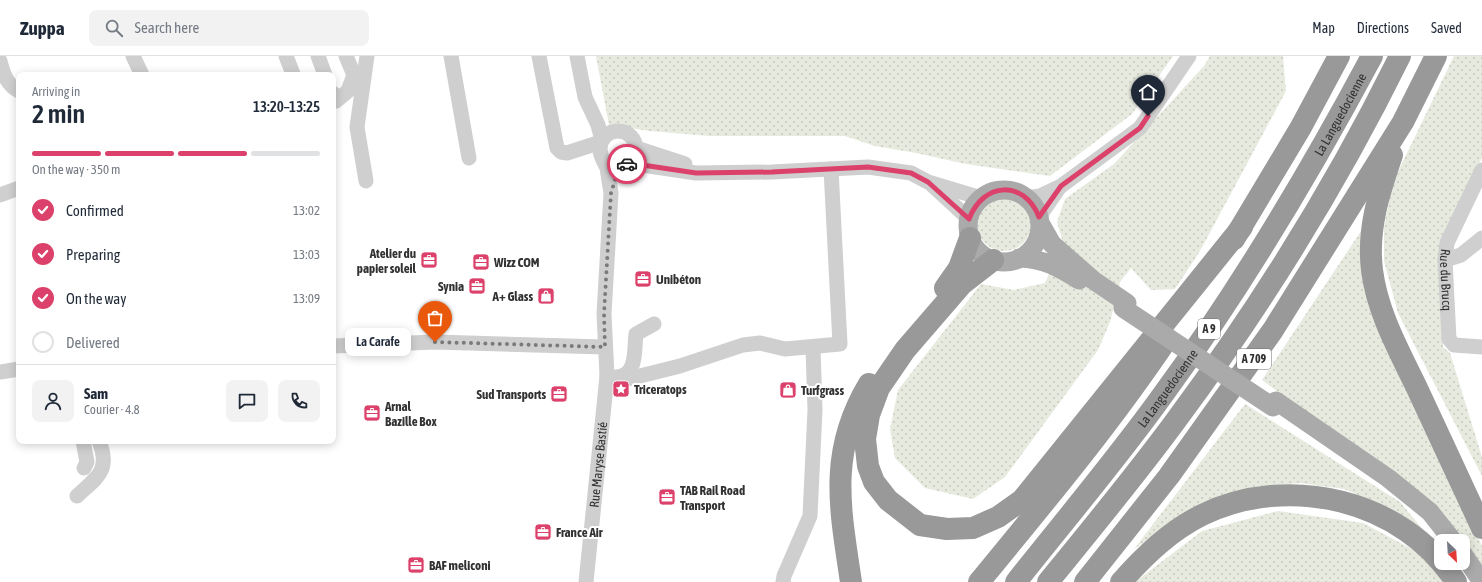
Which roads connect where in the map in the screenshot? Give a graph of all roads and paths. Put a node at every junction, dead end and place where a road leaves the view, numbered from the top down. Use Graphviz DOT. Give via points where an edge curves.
graph roads {
  1 [pos="133,56"];
  2 [pos="286,56"];
  3 [pos="318,56"];
  4 [pos="346,56"];
  5 [pos="359,56"];
  6 [pos="366,56"];
  7 [pos="450,56"];
  8 [pos="539,56"];
  9 [pos="577,56"];
  10 [pos="1189,56"];
  11 [pos="1339,56"];
  12 [pos="1372,56"];
  13 [pos="1400,56"];
  14 [pos="1436,56"];
  15 [pos="0,61"];
  16 [pos="141,72"];
  17 [pos="292,72"];
  18 [pos="325,72"];
  19 [pos="364,82"];
  20 [pos="583,86"];
  21 [pos="16,90"];
  22 [pos="336,101"];
  23 [pos="1403,122"];
  24 [pos="614,131"];
  25 [pos="636,148"];
  26 [pos="602,149"];
  27 [pos="469,158"];
  28 [pos="624,165"];
  29 [pos="831,169"];
  30 [pos="1482,170"];
  31 [pos="713,172"];
  32 [pos="366,181"];
  33 [pos="928,182"];
  34 [pos="1061,186"];
  35 [pos="16,189"];
  36 [pos="611,193"];
  37 [pos="0,195"];
  38 [pos="981,198"];
  39 [pos="1027,198"];
  40 [pos="1039,220"];
  41 [pos="1242,227"];
  42 [pos="969,229"];
  43 [pos="1482,238"];
  44 [pos="1019,258"];
  45 [pos="993,260"];
  46 [pos="1445,260"];
  47 [pos="1125,305"];
  48 [pos="654,324"];
  49 [pos="336,346"];
  50 [pos="605,347"];
  51 [pos="813,347"];
  52 [pos="1482,347"];
  53 [pos="16,369"];
  54 [pos="0,372"];
  55 [pos="607,376"];
  56 [pos="1275,404"];
  57 [pos="84,444"];
  58 [pos="100,444"];
  59 [pos="84,468"];
  60 [pos="77,496"];
  61 [pos="1482,528"];
  62 [pos="1439,534"];
  63 [pos="1447,534"];
  64 [pos="1470,564"];
  65 [pos="1466,570"];
  66 [pos="586,582"];
  67 [pos="783,582"];
  68 [pos="851,582"];
  69 [pos="979,582"];
  70 [pos="1016,582"];
  71 [pos="1048,582"];
  72 [pos="1085,582"];
  73 [pos="1121,582"];
  74 [pos="1456,582"];
  75 [pos="1474,582"];
  76 [pos="1482,582"];
  1 -- 16 [label="street"];
  2 -- 17 [label="street"];
  3 -- 18 [label="street"];
  4 -- 22 [label="street" via="354,75 348,91"];
  5 -- 19 [label="street"];
  6 -- 19 [label="street"];
  7 -- 27 [label="street"];
  8 -- 26 [label="street" via="557,148 560,152 567,153 581,149"];
  9 -- 20 [label="street"];
  10 -- 34 [label="street" via="1140,128"];
  11 -- 41 [label="highway" via="1301,128"];
  12 -- 70 [label="highway, La Languedocienne / A 9" via="1283,215 1210,327 1148,414"];
  13 -- 71 [label="highway, La Languedocienne / A 9" via="1343,162 1271,282 1178,418"];
  14 -- 23 [label="highway, A 709"];
  15 -- 21 [label="street" via="6,79"];
  19 -- 32 [label="street" via="357,127"];
  20 -- 24 [label="street" via="597,110"];
  20 -- 26 [label="street" via="585,98 598,125"];
  23 -- 61 [label="highway" via="1374,214 1371,244 1374,283 1395,342"];
  23 -- 72 [label="highway, A 709" via="1300,289 1247,368 1169,476"];
  24 -- 25 [label="street" via="631,136"];
  24 -- 26 [label="street" via="607,134"];
  25 -- 28 [label="street" via="633,158"];
  25 -- 31 [label="street"];
  26 -- 28 [label="street" via="612,166"];
  26 -- 36 [label="street"];
  28 -- 31 [label="street" via="696,173"];
  28 -- 36 [label="street"];
  29 -- 31 [label="street"];
  29 -- 33 [label="street" via="868,167 911,173"];
  29 -- 51 [label="street" via="840,344"];
  30 -- 46 [label="street, Rue du Brucq" via="1447,243"];
  33 -- 38 [label="street"];
  33 -- 42 [label="street"];
  34 -- 39 [label="street" via="1040,196"];
  34 -- 40 [label="street"];
  35 -- 37 [label="street"];
  36 -- 50 [label="street, Rue Maryse Bastié" via="604,314"];
  38 -- 39 [label="main road" via="992,192 1004,190 1016,192"];
  38 -- 42 [label="main road" via="973,208"];
  39 -- 40 [label="main road"];
  40 -- 44 [label="main road" via="1039,234 1035,244"];
  40 -- 47 [label="main road" via="1057,249"];
  41 -- 45 [label="highway" via="1022,500 998,517 973,528 947,529 920,524 888,500 874,482 868,466 865,439 869,415 879,388 905,350 962,284"];
  41 -- 69 [label="highway" via="1148,367 1071,470"];
  42 -- 45 [label="main road" via="977,249"];
  42 -- 68 [label="highway" via="962,263 955,275 880,366 858,403 848,427 842,456 840,489"];
  43 -- 46 [label="street" via="1461,255"];
  44 -- 45 [label="main road" via="1011,261"];
  44 -- 47 [label="main road" via="1037,258"];
  46 -- 52 [label="street, Rue du Brucq" via="1449,339 1454,345"];
  47 -- 56 [label="main road, bridge"];
  48 -- 55 [label="street" via="636,334 633,364 628,373 620,377"];
  49 -- 50 [label="street" via="435,342"];
  50 -- 55 [label="street, Rue Maryse Bastié"];
  51 -- 55 [label="street" via="785,350 760,342 618,381"];
  51 -- 67 [label="street" via="815,410 810,516"];
  53 -- 54 [label="street"];
  55 -- 66 [label="street, Rue Maryse Bastié"];
  56 -- 62 [label="main road" via="1391,488"];
  56 -- 63 [label="main road" via="1388,478 1430,512"];
  57 -- 59 [label="street" via="87,462"];
  58 -- 60 [label="street" via="105,455 101,474"];
  64 -- 76 [label="main road"];
  65 -- 75 [label="main road"];
  73 -- 74 [label="highway" via="1160,542 1202,515 1239,501 1291,495 1341,501 1382,517 1418,540"];
}
